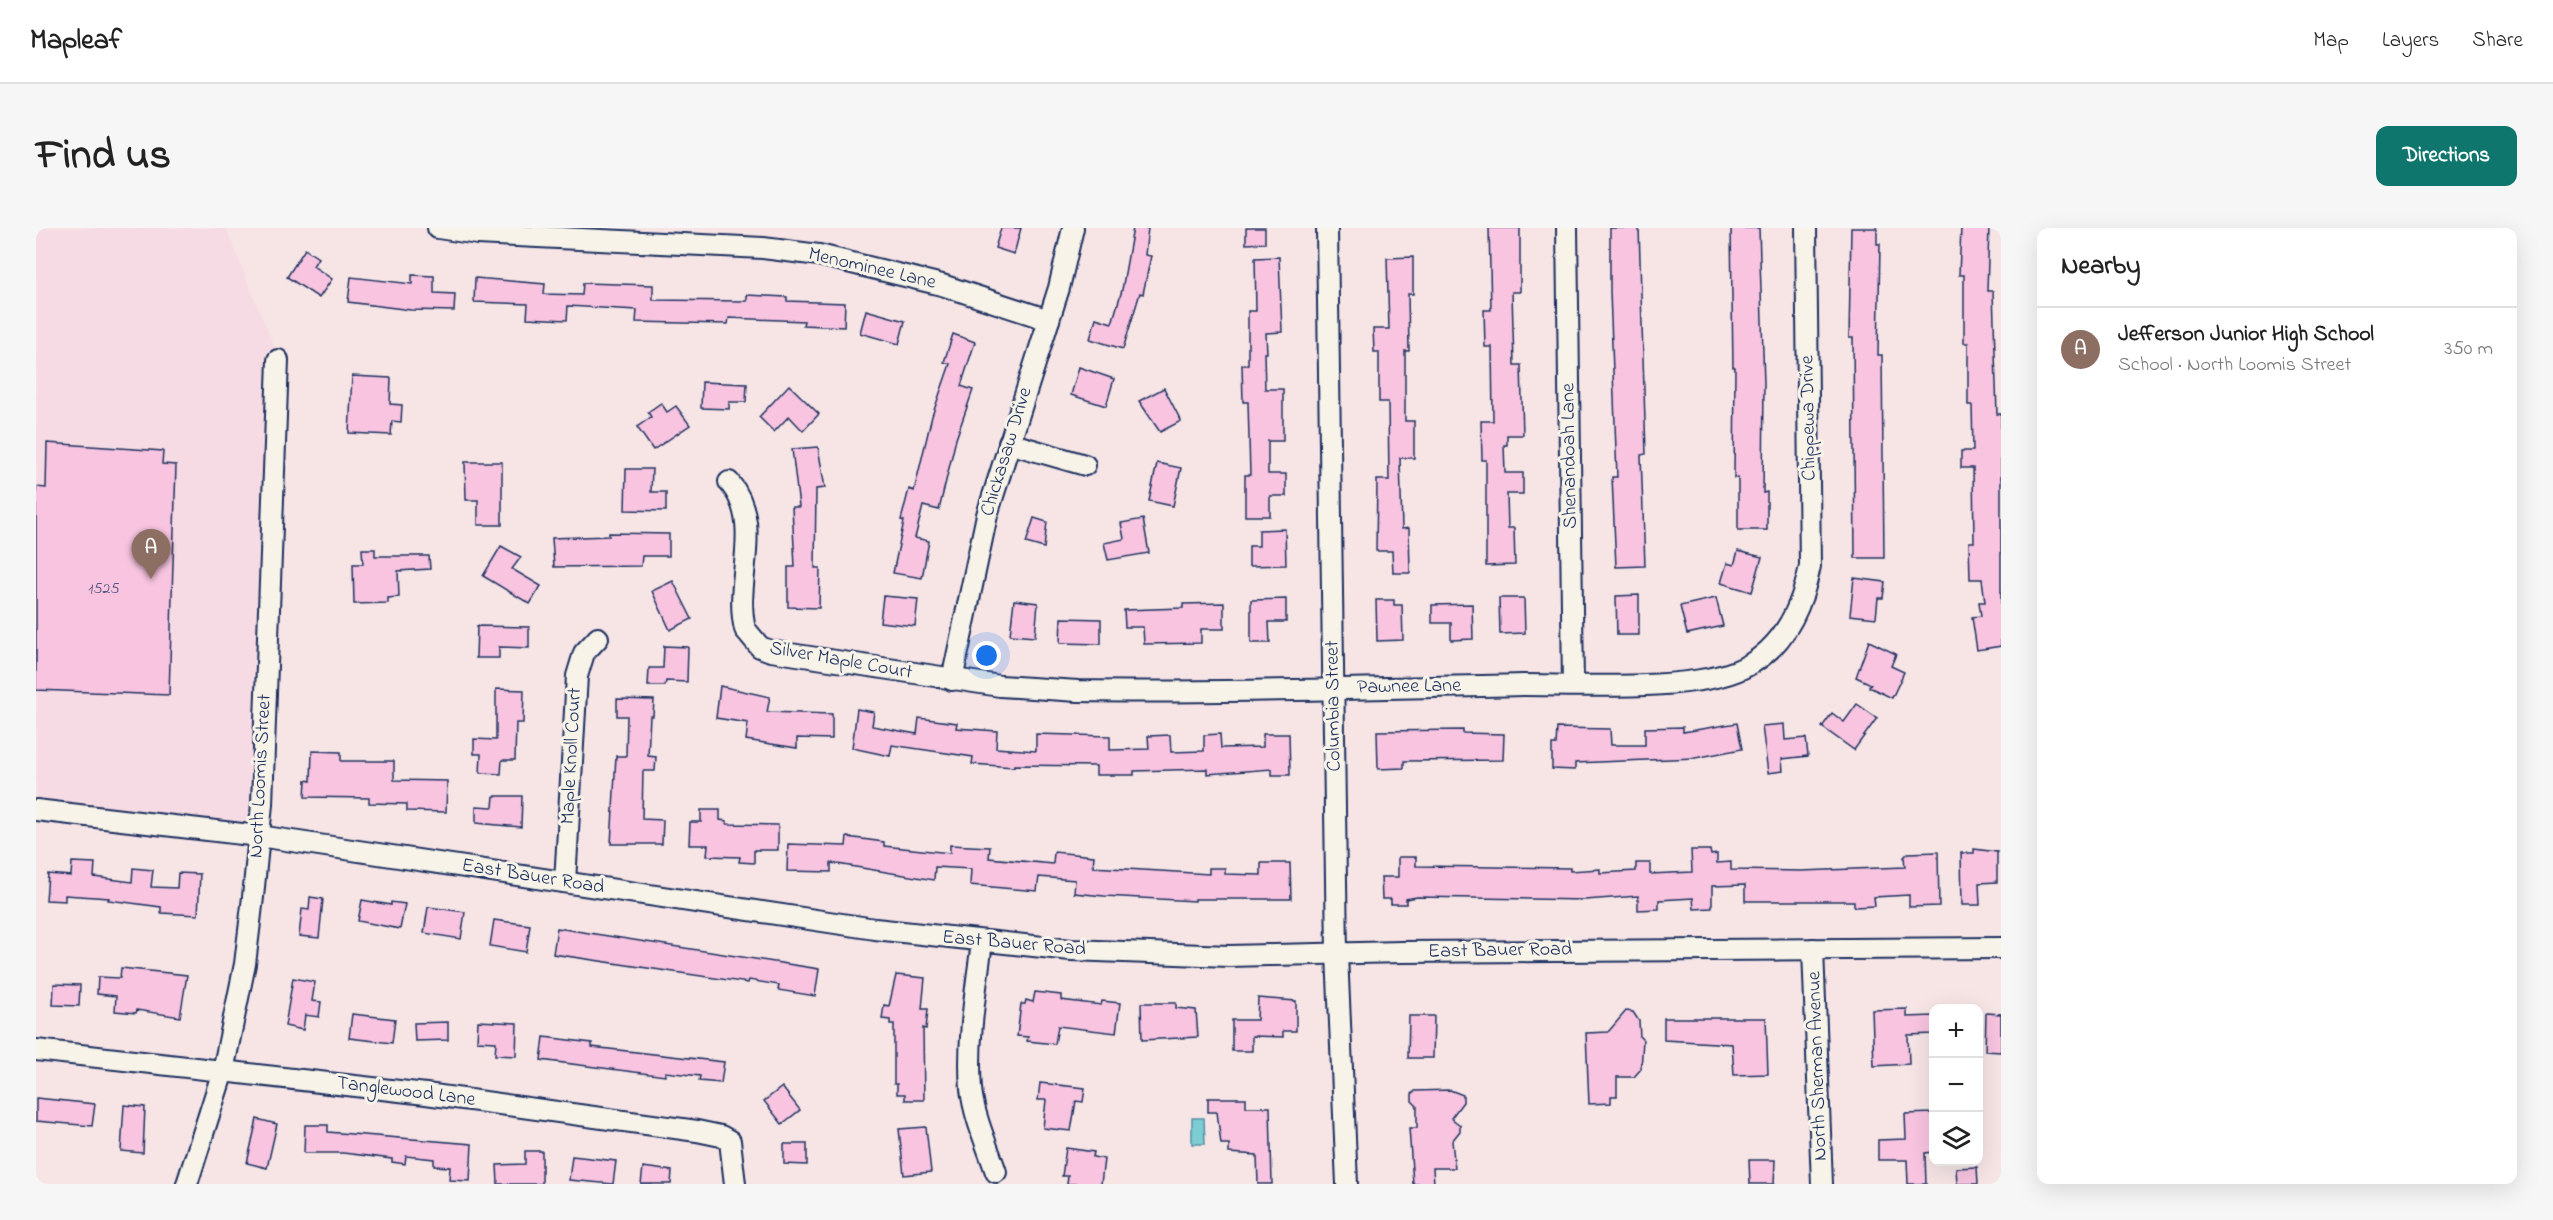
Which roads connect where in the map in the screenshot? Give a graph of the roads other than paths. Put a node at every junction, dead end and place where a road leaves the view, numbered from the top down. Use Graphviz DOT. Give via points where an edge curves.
graph roads {
  1 [pos="438,228"];
  2 [pos="1073,228"];
  3 [pos="1327,228"];
  4 [pos="1567,228"];
  5 [pos="1806,228"];
  6 [pos="1049,320"];
  7 [pos="278,360"];
  8 [pos="1008,443"];
  9 [pos="1085,465"];
  10 [pos="729,482"];
  11 [pos="1800,606"];
  12 [pos="598,638"];
  13 [pos="952,680"];
  14 [pos="1573,685"];
  15 [pos="1334,688"];
  16 [pos="36,810"];
  17 [pos="259,836"];
  18 [pos="566,882"];
  19 [pos="982,942"];
  20 [pos="2001,948"];
  21 [pos="1813,949"];
  22 [pos="1336,954"];
  23 [pos="36,1050"];
  24 [pos="224,1071"];
  25 [pos="996,1172"];
  26 [pos="187,1184"];
  27 [pos="735,1184"];
  28 [pos="1347,1184"];
  29 [pos="1822,1184"];
  1 -- 6 [label="street, Menominee Lane" via="478,234 763,248 819,255 942,285"];
  2 -- 6 [label="street, Chickasaw Drive"];
  3 -- 15 [label="street, Columbia Street"];
  4 -- 14 [label="street, Shenandoah Lane"];
  5 -- 11 [label="street, Chippewa Drive" via="1810,566"];
  6 -- 8 [label="street, Chickasaw Drive"];
  7 -- 17 [label="street, North Loomis Street"];
  8 -- 9 [label="street"];
  8 -- 13 [label="street, Chickasaw Drive" via="974,570"];
  10 -- 13 [label="street, Silver Maple Court" via="741,499 747,520 743,620 749,636 760,647"];
  11 -- 14 [label="street, Pawnee Lane" via="1772,645 1751,663 1728,674 1680,682"];
  12 -- 18 [label="street, Maple Knoll Court" via="584,652 577,676"];
  13 -- 15 [label="street, Pawnee Lane" via="1078,691"];
  14 -- 15 [label="street, Pawnee Lane"];
  15 -- 22 [label="street, Columbia Street"];
  16 -- 17 [label="street, East Bauer Road"];
  17 -- 18 [label="street, East Bauer Road"];
  17 -- 24 [label="street, North Loomis Street" via="245,964"];
  18 -- 19 [label="street, East Bauer Road"];
  19 -- 22 [label="street, East Bauer Road" via="1161,956"];
  19 -- 25 [label="street" via="971,1088"];
  20 -- 21 [label="street, East Bauer Road"];
  21 -- 22 [label="street, East Bauer Road"];
  21 -- 29 [label="street, North Sherman Avenue"];
  22 -- 28 [label="street, Columbia Street"];
  23 -- 24 [label="street, Tanglewood Lane"];
  24 -- 26 [label="street, North Loomis Street"];
  24 -- 27 [label="street, Tanglewood Lane" via="426,1094 722,1136 730,1141"];
}
